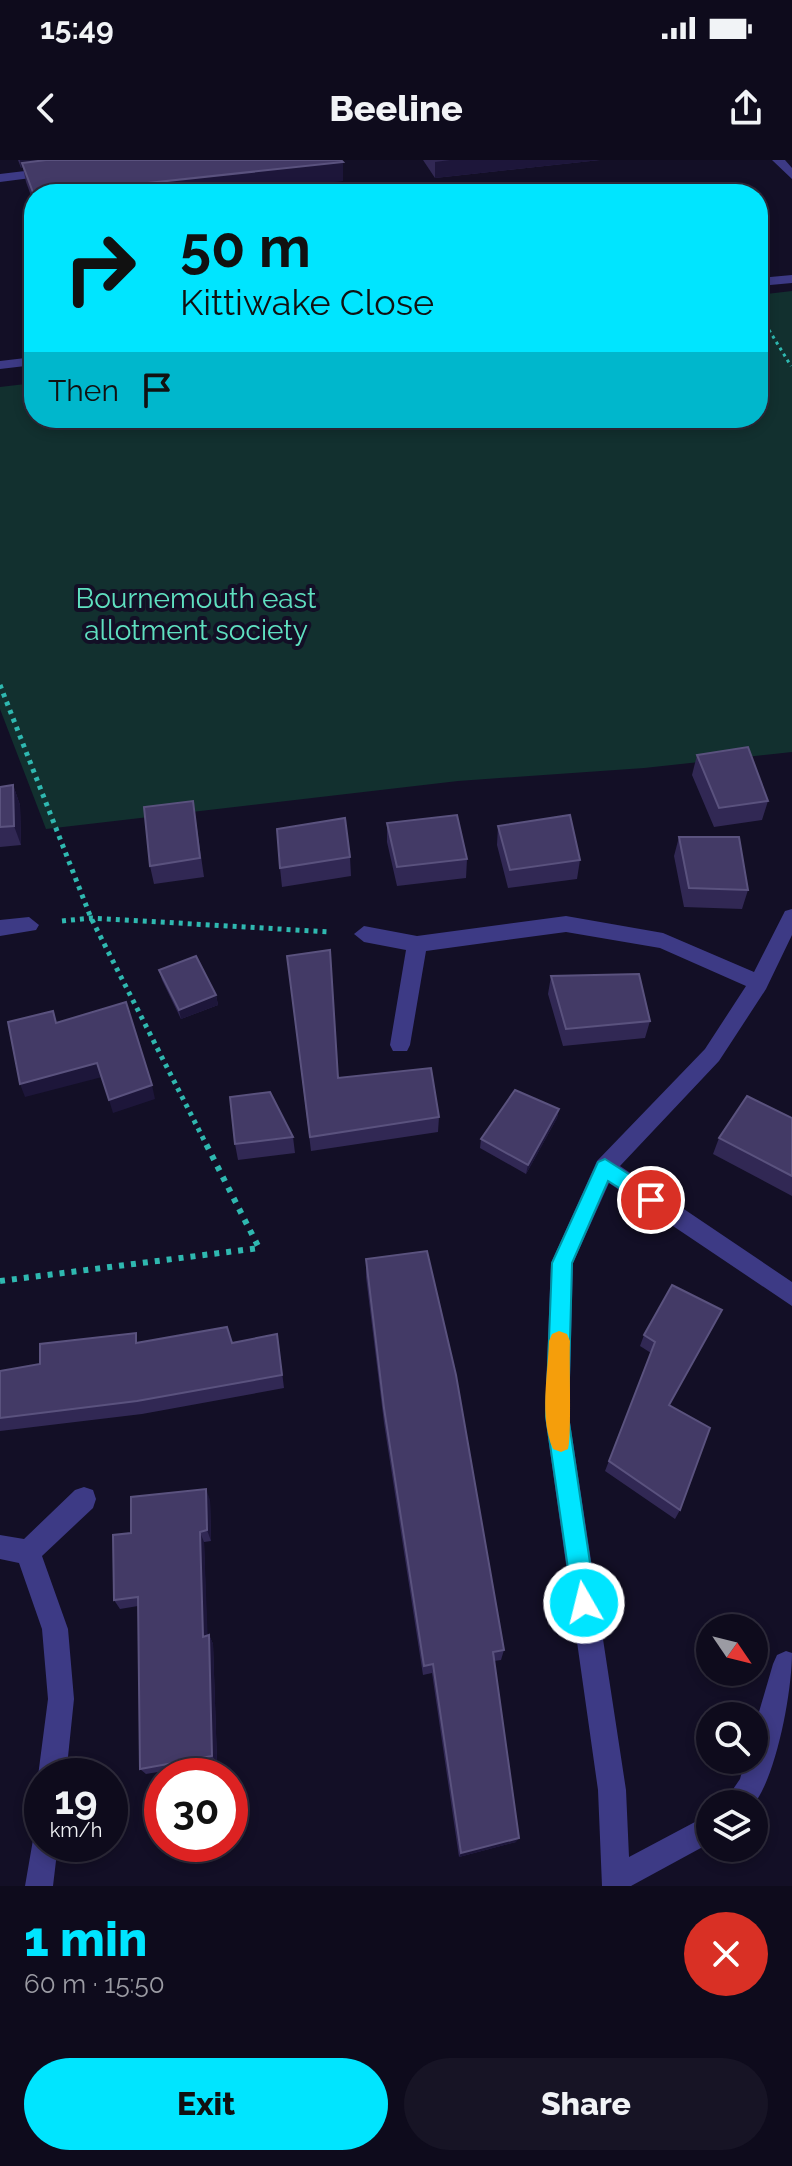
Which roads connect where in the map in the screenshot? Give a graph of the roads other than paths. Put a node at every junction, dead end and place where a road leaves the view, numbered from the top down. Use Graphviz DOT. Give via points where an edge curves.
graph roads {
  1 [pos="778,160"];
  2 [pos="61,170"];
  3 [pos="792,175"];
  4 [pos="0,178"];
  5 [pos="792,279"];
  6 [pos="768,281"];
  7 [pos="24,362"];
  8 [pos="0,365"];
  9 [pos="792,916"];
  10 [pos="29,925"];
  11 [pos="0,928"];
  12 [pos="364,934"];
  13 [pos="417,944"];
  14 [pos="759,983"];
  15 [pos="400,1045"];
  16 [pos="605,1168"];
  17 [pos="792,1295"];
  18 [pos="84,1499"];
  19 [pos="0,1547"];
  20 [pos="28,1552"];
  21 [pos="786,1664"];
  22 [pos="54,1758"];
  23 [pos="748,1790"];
  24 [pos="696,1836"];
  25 [pos="42,1862"];
  26 [pos="617,1882"];
  27 [pos="39,1886"];
  1 -- 3 [label="street"];
  2 -- 4 [label="street"];
  5 -- 6 [label="street"];
  7 -- 8 [label="street"];
  9 -- 14 [label="street"];
  10 -- 11 [label="street"];
  12 -- 13 [label="street"];
  13 -- 14 [label="street" via="566,924 663,941"];
  13 -- 15 [label="street"];
  14 -- 16 [label="street" via="712,1055"];
  16 -- 17 [label="street"];
  16 -- 26 [label="street" via="562,1263 557,1416 612,1790"];
  18 -- 20 [label="street"];
  19 -- 20 [label="street"];
  20 -- 22 [label="street" via="55,1629 61,1699"];
  21 -- 23 [label="street"];
  24 -- 26 [label="street"];
  25 -- 27 [label="street"];
}
